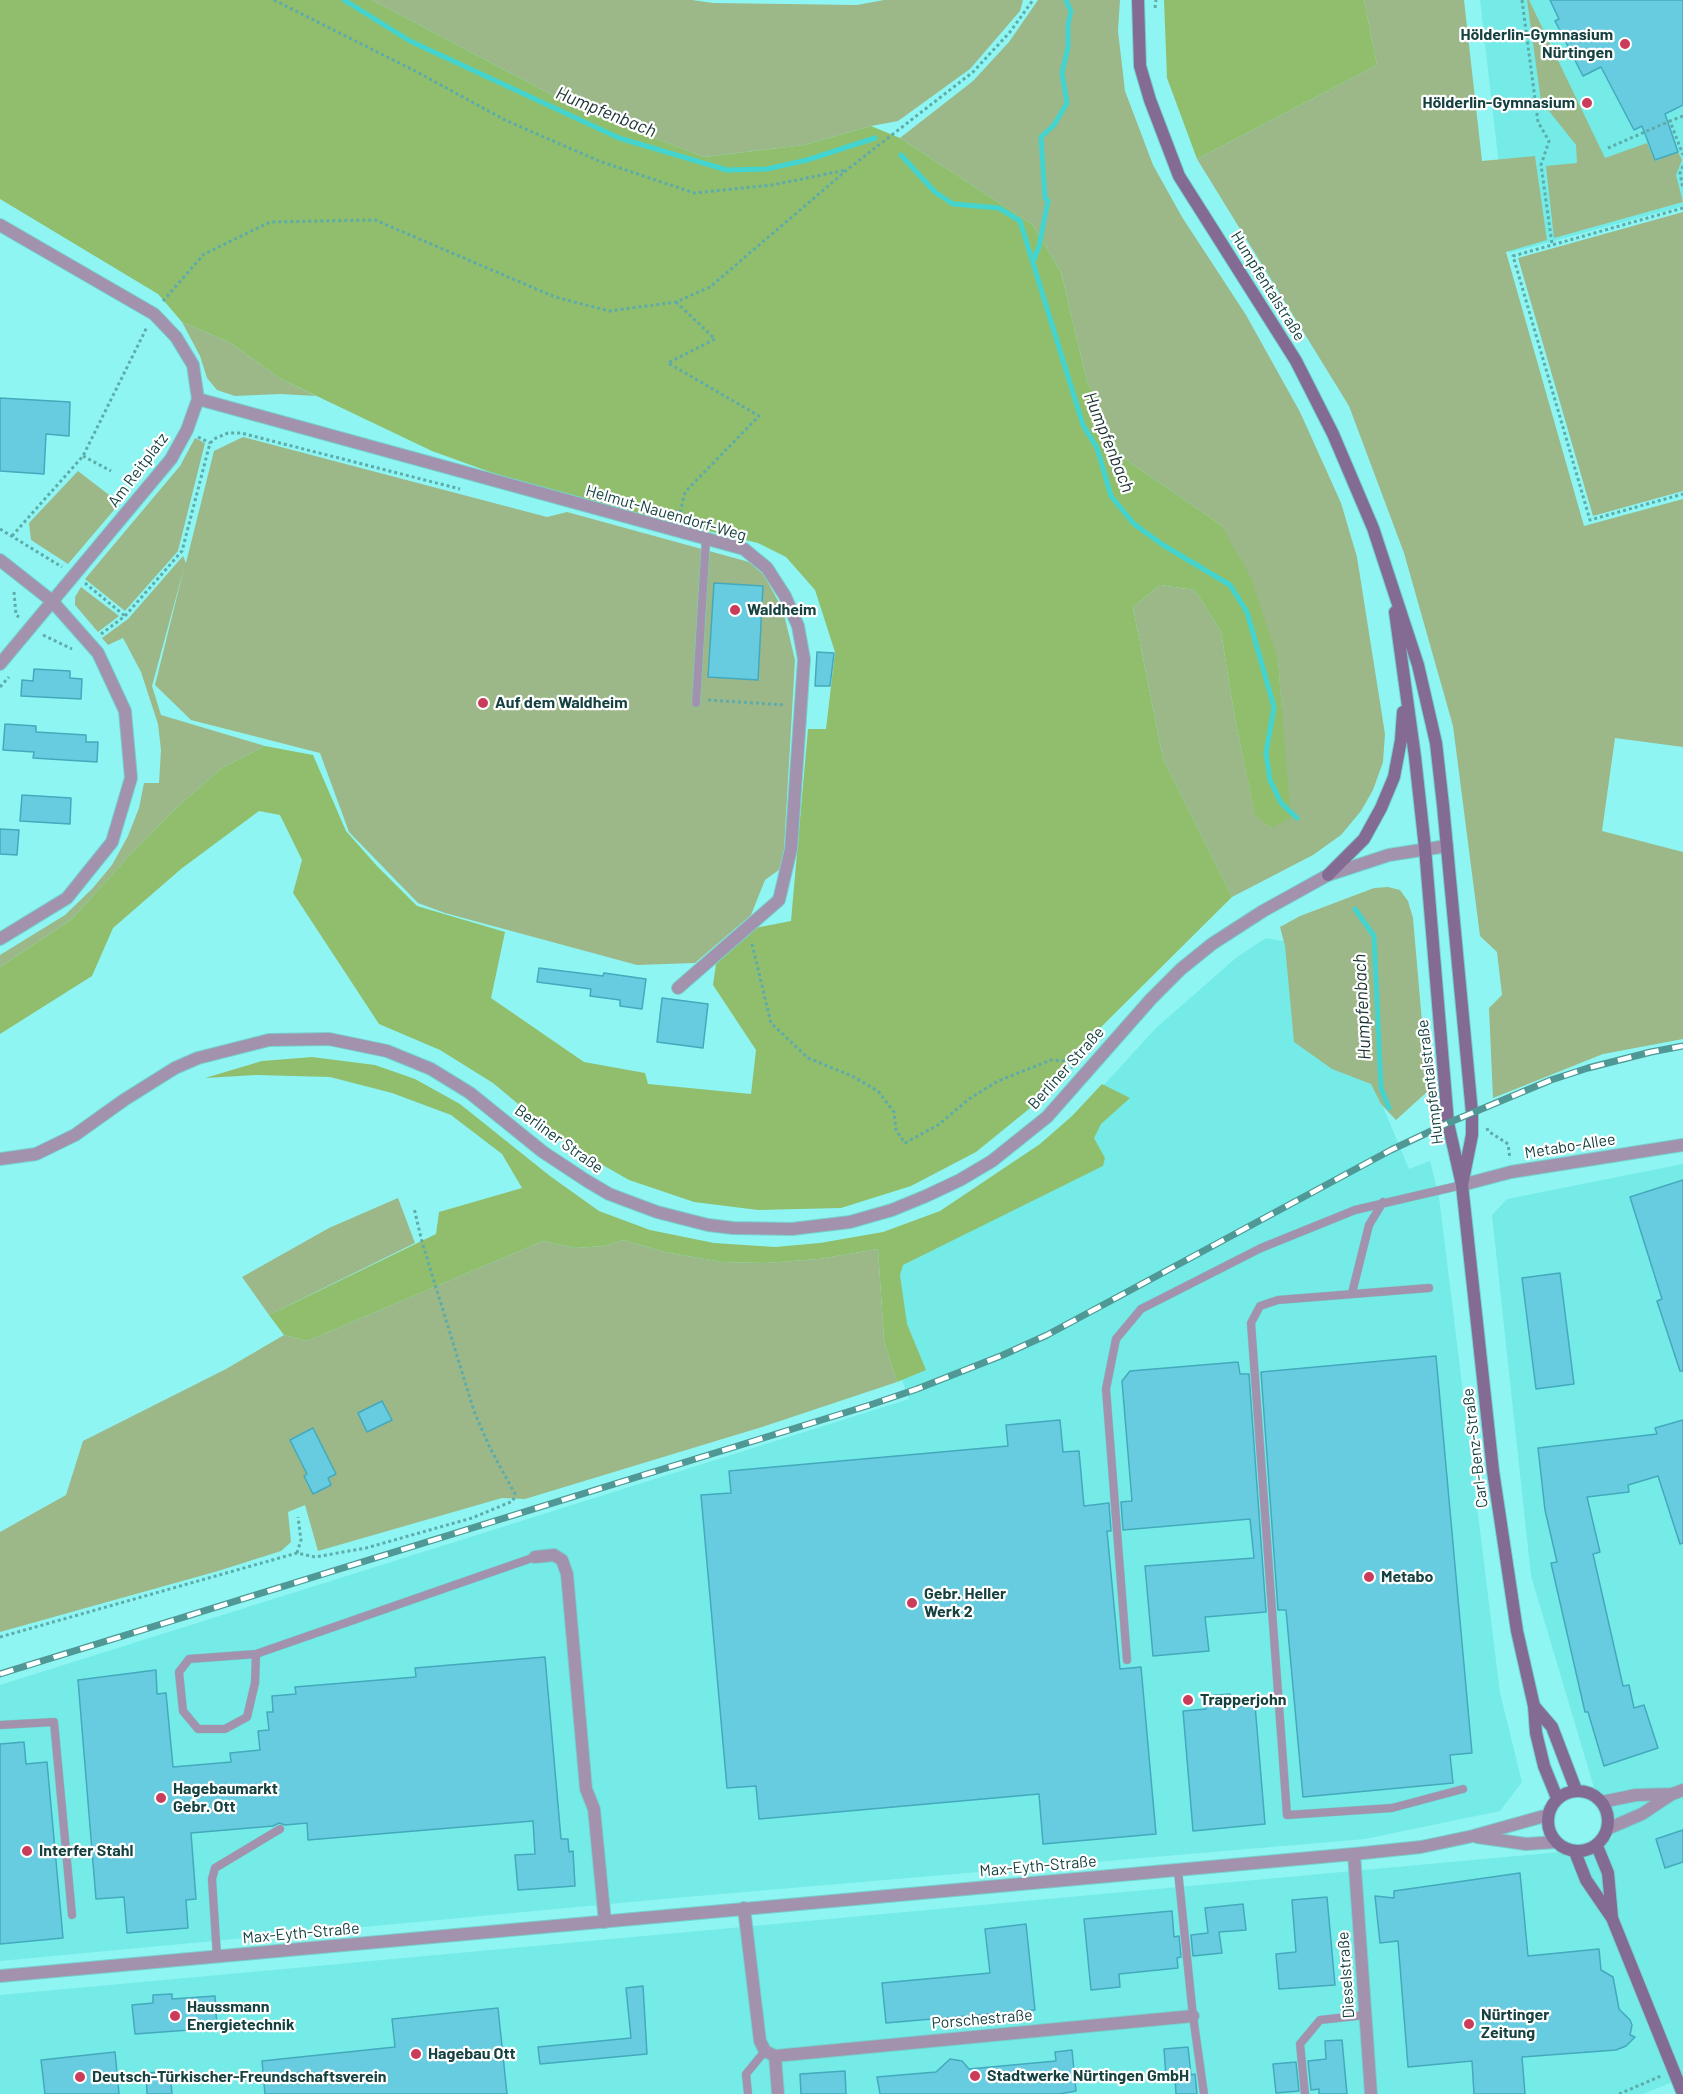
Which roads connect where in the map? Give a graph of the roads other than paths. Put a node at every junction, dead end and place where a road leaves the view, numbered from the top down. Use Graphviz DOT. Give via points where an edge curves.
graph roads {
  1 [pos="1138,0"];
  2 [pos="0,225"];
  3 [pos="198,399"];
  4 [pos="705,539"];
  5 [pos="0,560"];
  6 [pos="1391,587"];
  7 [pos="52,600"];
  8 [pos="0,664"];
  9 [pos="1404,681"];
  10 [pos="696,701"];
  11 [pos="1447,846"];
  12 [pos="1425,848"];
  13 [pos="1328,875"];
  14 [pos="0,939"];
  15 [pos="678,988"];
  16 [pos="1683,1145"];
  17 [pos="0,1159"];
  18 [pos="1462,1185"];
  19 [pos="1383,1202"];
  20 [pos="1429,1288"];
  21 [pos="1352,1293"];
  22 [pos="535,1557"];
  23 [pos="256,1654"];
  24 [pos="1127,1660"];
  25 [pos="1534,1706"];
  26 [pos="0,1725"];
  27 [pos="1463,1789"];
  28 [pos="1576,1790"];
  29 [pos="1677,1792"];
  30 [pos="1557,1798"];
  31 [pos="1602,1802"];
  32 [pos="1548,1815"];
  33 [pos="280,1829"];
  34 [pos="1608,1829"];
  35 [pos="1473,1836"];
  36 [pos="1556,1842"];
  37 [pos="1597,1846"];
  38 [pos="1575,1852"];
  39 [pos="1354,1854"];
  40 [pos="1178,1871"];
  41 [pos="744,1908"];
  42 [pos="72,1915"];
  43 [pos="1612,1918"];
  44 [pos="605,1922"];
  45 [pos="217,1957"];
  46 [pos="0,1976"];
  47 [pos="1365,2015"];
  48 [pos="1193,2016"];
  49 [pos="770,2054"];
  50 [pos="748,2094"];
  51 [pos="778,2094"];
  52 [pos="1204,2094"];
  53 [pos="1305,2094"];
  54 [pos="1371,2094"];
  55 [pos="1683,2094"];
  1 -- 6 [label="street, Humpfentalstraße" via="1140,66 1179,176 1296,361 1333,434 1373,528"];
  2 -- 3 [label="street, Am Reitplatz" via="154,314 176,337 193,365"];
  3 -- 4 [label="street, Helmut-Nauendorf-Weg"];
  3 -- 7 [label="street, Am Reitplatz" via="171,459"];
  4 -- 10 [label="lane"];
  4 -- 15 [label="street, Helmut-Nauendorf-Weg" via="744,549 767,568 785,596 798,626 804,659 802,706 791,849 779,900"];
  5 -- 7 [label="street"];
  6 -- 9 [label="street, Humpfentalstraße"];
  6 -- 11 [label="street, Humpfentalstraße" via="1418,665 1436,743"];
  7 -- 8 [label="street, Am Reitplatz"];
  7 -- 14 [label="street" via="98,653 125,711 131,778 112,842 67,898"];
  9 -- 12 [label="street, Humpfentalstraße"];
  9 -- 13 [label="street" via="1401,740 1394,777 1364,838"];
  11 -- 12 [label="street, Berliner Straße"];
  11 -- 18 [label="street, Humpfentalstraße" via="1472,1113 1472,1135"];
  12 -- 13 [label="street, Berliner Straße"];
  12 -- 18 [label="street, Humpfentalstraße" via="1448,1123"];
  13 -- 17 [label="street, Berliner Straße" via="1220,938 1181,969 1047,1117 992,1161 926,1196 850,1222 792,1229 733,1228 657,1212 609,1194 571,1172 470,1093 431,1069 387,1051 329,1039 269,1040 198,1058 158,1078 75,1135 36,1154"];
  16 -- 18 [label="street, Metabo-Allee" via="1511,1172"];
  18 -- 19 [label="lane"];
  18 -- 25 [label="street, Carl-Benz-Straße" via="1493,1472 1517,1631"];
  19 -- 21 [label="lane" via="1369,1225"];
  19 -- 24 [label="lane" via="1261,1248 1141,1309 1116,1339 1106,1389"];
  20 -- 21 [label="lane"];
  21 -- 27 [label="lane" via="1278,1300 1260,1306 1251,1323 1287,1815 1392,1808"];
  22 -- 23 [label="lane"];
  22 -- 44 [label="street" via="554,1555 562,1560 567,1574 586,1789 594,1809"];
  23 -- 23 [label="lane" via="189,1659 179,1672 183,1711 198,1729 225,1729 247,1717 255,1683"];
  25 -- 28 [label="street, Carl-Benz-Straße" via="1552,1727"];
  25 -- 30 [label="street, Carl-Benz-Straße" via="1544,1766"];
  26 -- 42 [label="lane" via="54,1722"];
  28 -- 30 [label="street"];
  28 -- 31 [label="street" via="1590,1793"];
  29 -- 31 [label="street"];
  29 -- 34 [label="street"];
  30 -- 32 [label="street"];
  31 -- 34 [label="street" via="1608,1815"];
  32 -- 35 [label="street, Max-Eyth-Straße"];
  32 -- 36 [label="street" via="1548,1830"];
  33 -- 45 [label="lane" via="215,1868 212,1879"];
  34 -- 37 [label="street"];
  35 -- 36 [label="street, Max-Eyth-Straße" via="1526,1844"];
  35 -- 39 [label="street, Max-Eyth-Straße" via="1421,1847"];
  36 -- 38 [label="street"];
  37 -- 38 [label="street"];
  37 -- 43 [label="street" via="1608,1873"];
  38 -- 43 [label="street" via="1586,1880"];
  39 -- 40 [label="street, Max-Eyth-Straße"];
  39 -- 47 [label="street, Dieselstraße"];
  40 -- 41 [label="street, Max-Eyth-Straße"];
  40 -- 48 [label="lane"];
  41 -- 44 [label="street, Max-Eyth-Straße"];
  41 -- 49 [label="street" via="760,2041"];
  43 -- 55 [label="street"];
  44 -- 45 [label="street, Max-Eyth-Straße"];
  45 -- 46 [label="street, Max-Eyth-Straße"];
  47 -- 53 [label="lane" via="1320,2020 1300,2044"];
  47 -- 54 [label="street, Dieselstraße"];
  48 -- 49 [label="street, Porschestraße"];
  48 -- 52 [label="lane"];
  49 -- 50 [label="lane" via="746,2074"];
  49 -- 51 [label="street"];
}
